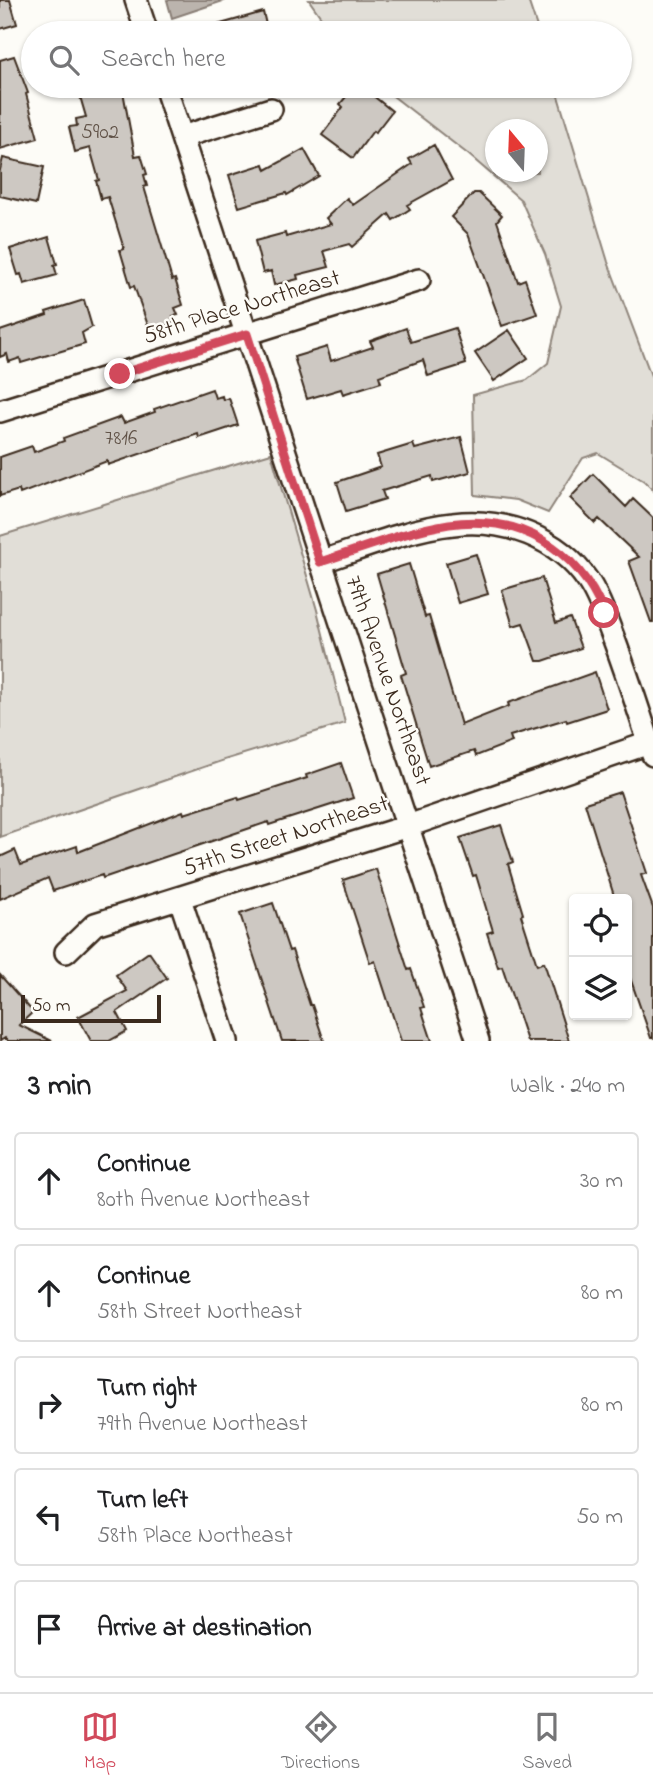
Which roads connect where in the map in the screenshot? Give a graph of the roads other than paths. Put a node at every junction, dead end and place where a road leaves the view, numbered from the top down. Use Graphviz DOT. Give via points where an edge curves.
graph roads {
  1 [pos="136,0"];
  2 [pos="143,21"];
  3 [pos="169,98"];
  4 [pos="271,109"];
  5 [pos="182,137"];
  6 [pos="419,280"];
  7 [pos="247,334"];
  8 [pos="0,411"];
  9 [pos="320,562"];
  10 [pos="651,749"];
  11 [pos="408,826"];
  12 [pos="180,899"];
  13 [pos="66,952"];
  14 [pos="227,1041"];
  15 [pos="478,1041"];
  1 -- 2 [label="street"];
  3 -- 5 [label="street, 79th Avenue Northeast"];
  4 -- 5 [label="street"];
  5 -- 7 [label="street, 79th Avenue Northeast"];
  6 -- 7 [label="street, 58th Place Northeast"];
  7 -- 8 [label="street, 58th Place Northeast"];
  7 -- 9 [label="street, 79th Avenue Northeast"];
  9 -- 10 [label="street" via="452,524 508,527 548,542 576,566 598,598"];
  9 -- 11 [label="street, 79th Avenue Northeast"];
  10 -- 11 [label="street, 57th Street Northeast"];
  11 -- 12 [label="street, 57th Street Northeast"];
  11 -- 15 [label="street, 79th Avenue Northeast"];
  12 -- 13 [label="street, 57th Street Northeast" via="95,924"];
  12 -- 14 [label="street"];
}
